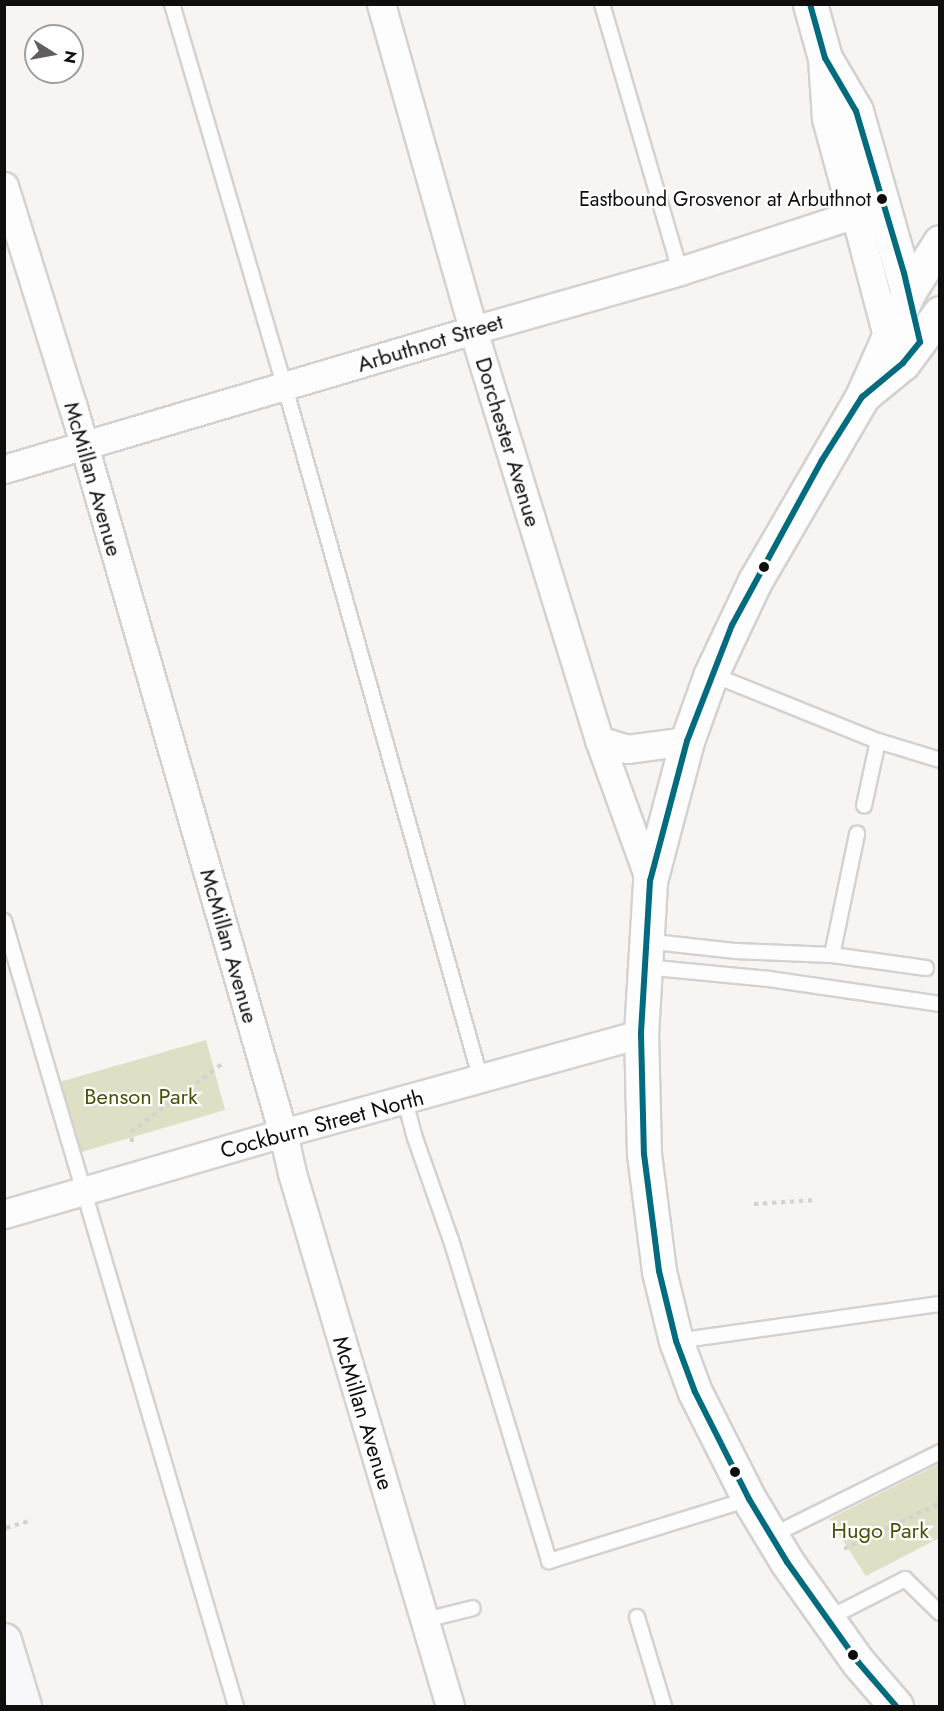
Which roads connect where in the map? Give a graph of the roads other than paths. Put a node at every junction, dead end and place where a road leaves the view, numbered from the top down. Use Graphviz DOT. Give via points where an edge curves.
graph roads {
  1 [pos="172,4"];
  2 [pos="381,4"];
  3 [pos="603,4"];
  4 [pos="810,4"];
  5 [pos="825,58"];
  6 [pos="4,186"];
  7 [pos="855,214"];
  8 [pos="939,242"];
  9 [pos="680,271"];
  10 [pos="908,293"];
  11 [pos="939,313"];
  12 [pos="473,330"];
  13 [pos="887,336"];
  14 [pos="920,342"];
  15 [pos="285,387"];
  16 [pos="862,397"];
  17 [pos="83,444"];
  18 [pos="4,469"];
  19 [pos="711,674"];
  20 [pos="599,740"];
  21 [pos="687,741"];
  22 [pos="878,741"];
  23 [pos="939,760"];
  24 [pos="864,806"];
  25 [pos="857,834"];
  26 [pos="650,881"];
  27 [pos="4,921"];
  28 [pos="645,954"];
  29 [pos="832,955"];
  30 [pos="926,968"];
  31 [pos="939,1004"];
  32 [pos="640,1034"];
  33 [pos="481,1080"];
  34 [pos="405,1101"];
  35 [pos="283,1133"];
  36 [pos="84,1191"];
  37 [pos="4,1214"];
  38 [pos="939,1304"];
  39 [pos="676,1341"];
  40 [pos="939,1452"];
  41 [pos="749,1499"];
  42 [pos="771,1536"];
  43 [pos="473,1608"];
  44 [pos="939,1613"];
  45 [pos="637,1617"];
  46 [pos="827,1619"];
  47 [pos="425,1620"];
  48 [pos="4,1640"];
  49 [pos="891,1706"];
  50 [pos="24,1707"];
  51 [pos="236,1707"];
  52 [pos="450,1707"];
  53 [pos="664,1707"];
  1 -- 15 [label="lane"];
  2 -- 12 [label="street, Dorchester Avenue"];
  3 -- 9 [label="lane"];
  4 -- 5 [label="street"];
  5 -- 7 [label="street" via="829,118"];
  5 -- 10 [label="street" via="856,111"];
  6 -- 17 [label="street, McMillan Avenue"];
  7 -- 9 [label="street, Arbuthnot Street"];
  7 -- 13 [label="street"];
  8 -- 10 [label="street"];
  9 -- 12 [label="street, Arbuthnot Street"];
  10 -- 13 [label="street"];
  10 -- 14 [label="street"];
  11 -- 14 [label="street"];
  12 -- 15 [label="street, Arbuthnot Street"];
  12 -- 20 [label="street, Dorchester Avenue"];
  13 -- 16 [label="street"];
  14 -- 16 [label="street" via="903,363"];
  15 -- 17 [label="street, Arbuthnot Street"];
  15 -- 33 [label="lane"];
  16 -- 19 [label="street" via="755,580"];
  17 -- 18 [label="street, Arbuthnot Street"];
  17 -- 35 [label="street, McMillan Avenue"];
  19 -- 21 [label="street"];
  19 -- 22 [label="lane"];
  20 -- 21 [label="street" via="627,749"];
  20 -- 26 [label="street, Dorchester Avenue"];
  21 -- 26 [label="street"];
  22 -- 23 [label="lane"];
  22 -- 24 [label="lane"];
  25 -- 29 [label="lane"];
  26 -- 28 [label="street"];
  27 -- 36 [label="lane"];
  28 -- 29 [label="lane" via="736,951"];
  28 -- 31 [label="lane" via="769,980"];
  28 -- 32 [label="street"];
  29 -- 30 [label="lane"];
  32 -- 33 [label="street, Cockburn Street North"];
  32 -- 39 [label="street" via="644,1154 659,1271"];
  33 -- 34 [label="street, Cockburn Street North"];
  34 -- 35 [label="street, Cockburn Street North"];
  34 -- 41 [label="lane" via="549,1560"];
  35 -- 36 [label="street, Cockburn Street North"];
  35 -- 47 [label="street, McMillan Avenue"];
  36 -- 37 [label="street, Cockburn Street North"];
  36 -- 51 [label="lane"];
  38 -- 39 [label="lane"];
  39 -- 41 [label="street" via="695,1392"];
  40 -- 42 [label="lane"];
  41 -- 42 [label="street"];
  42 -- 46 [label="street"];
  43 -- 47 [label="lane"];
  44 -- 46 [label="lane" via="905,1579"];
  45 -- 53 [label="lane"];
  46 -- 49 [label="street"];
  47 -- 52 [label="street, McMillan Avenue"];
  48 -- 50 [label="main road"];
}
